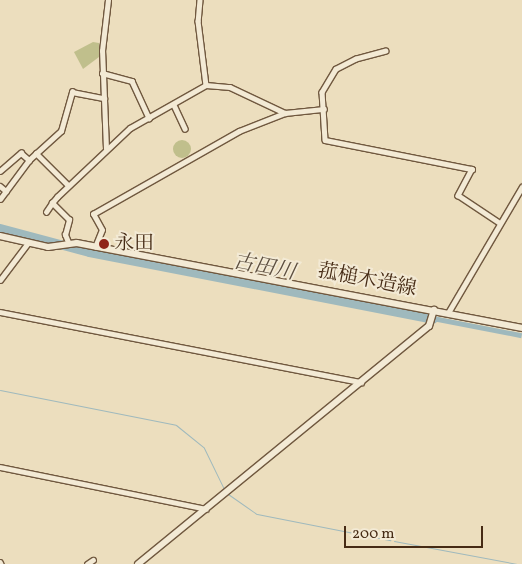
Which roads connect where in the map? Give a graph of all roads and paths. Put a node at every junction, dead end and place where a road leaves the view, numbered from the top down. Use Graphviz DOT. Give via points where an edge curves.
graph roads {
  1 [pos="108,0"];
  2 [pos="200,0"];
  3 [pos="386,51"];
  4 [pos="102,73"];
  5 [pos="206,85"];
  6 [pos="104,98"];
  7 [pos="174,105"];
  8 [pos="324,109"];
  9 [pos="285,112"];
  10 [pos="149,118"];
  11 [pos="185,129"];
  12 [pos="106,149"];
  13 [pos="36,153"];
  14 [pos="29,160"];
  15 [pos="0,171"];
  16 [pos="68,185"];
  17 [pos="0,186"];
  18 [pos="522,187"];
  19 [pos="6,191"];
  20 [pos="0,199"];
  21 [pos="52,203"];
  22 [pos="46,212"];
  23 [pos="500,223"];
  24 [pos="0,236"];
  25 [pos="67,242"];
  26 [pos="28,243"];
  27 [pos="95,247"];
  28 [pos="0,280"];
  29 [pos="0,312"];
  30 [pos="434,312"];
  31 [pos="448,313"];
  32 [pos="522,328"];
  33 [pos="361,382"];
  34 [pos="0,467"];
  35 [pos="206,509"];
  36 [pos="93,560"];
  37 [pos="87,564"];
  38 [pos="138,564"];
  1 -- 4 [label="street"];
  2 -- 5 [label="street" via="198,20"];
  3 -- 8 [label="street" via="356,59 336,69 322,92"];
  4 -- 6 [label="street"];
  4 -- 10 [label="street" via="132,81"];
  5 -- 7 [label="street"];
  5 -- 9 [label="street" via="230,87"];
  6 -- 12 [label="street"];
  6 -- 13 [label="street" via="72,92 61,131"];
  7 -- 10 [label="street"];
  7 -- 11 [label="street"];
  8 -- 9 [label="street"];
  8 -- 23 [label="street" via="325,140 472,169 458,194"];
  9 -- 27 [label="street" via="230,136 92,214 102,230"];
  10 -- 12 [label="street"];
  12 -- 16 [label="street"];
  13 -- 14 [label="street"];
  13 -- 16 [label="street"];
  14 -- 15 [label="street" via="21,153"];
  14 -- 19 [label="street"];
  16 -- 21 [label="street"];
  17 -- 19 [label="street"];
  18 -- 23 [label="street"];
  19 -- 20 [label="street"];
  21 -- 22 [label="street"];
  21 -- 25 [label="street" via="69,220 65,235"];
  23 -- 31 [label="street"];
  24 -- 26 [label="main road"];
  25 -- 26 [label="main road" via="55,247"];
  25 -- 27 [label="main road, 菰槌木造線"];
  26 -- 28 [label="street"];
  27 -- 30 [label="main road, 菰槌木造線"];
  29 -- 33 [label="street"];
  30 -- 31 [label="main road, 菰槌木造線"];
  30 -- 33 [label="main road" via="431,324"];
  31 -- 32 [label="main road, 菰槌木造線"];
  33 -- 35 [label="main road"];
  34 -- 35 [label="street"];
  35 -- 38 [label="main road"];
  36 -- 37 [label="street"];
}
